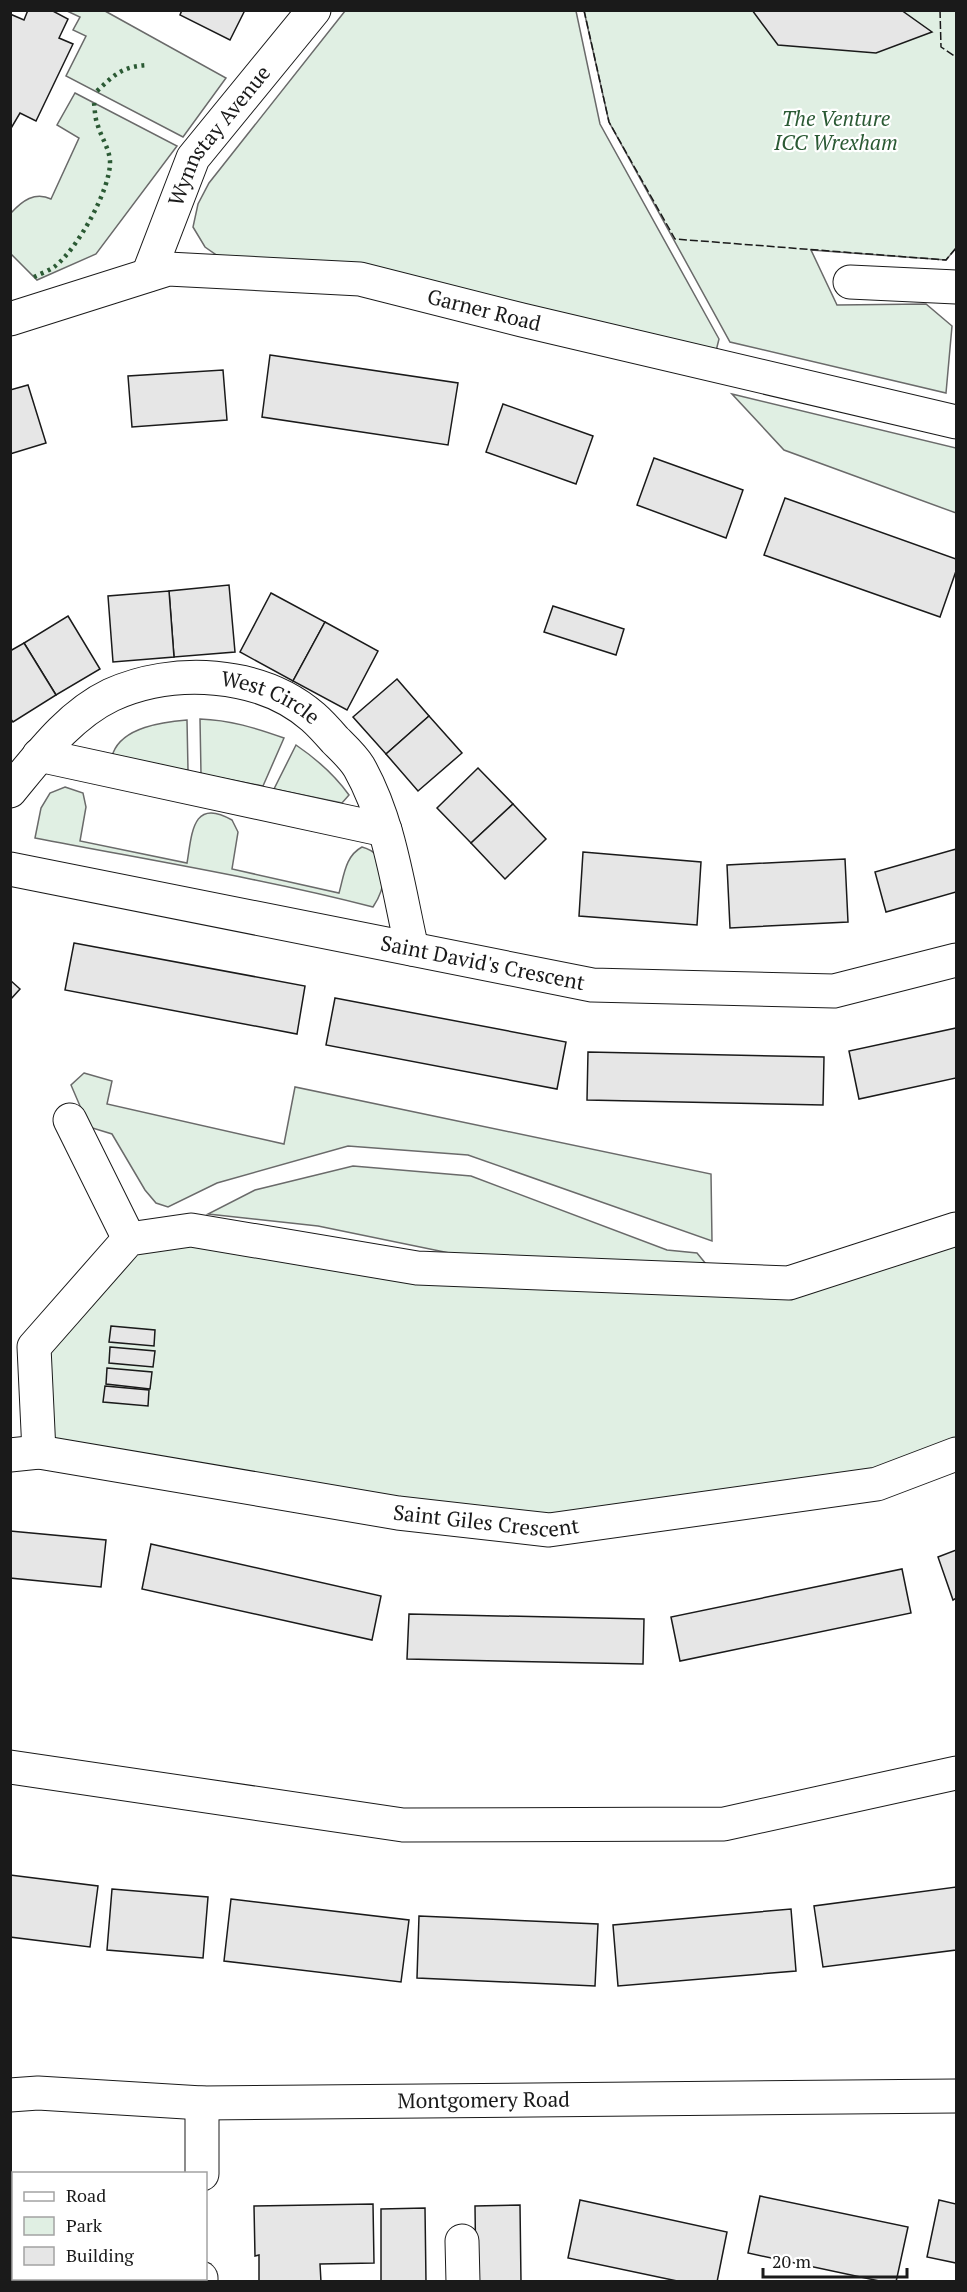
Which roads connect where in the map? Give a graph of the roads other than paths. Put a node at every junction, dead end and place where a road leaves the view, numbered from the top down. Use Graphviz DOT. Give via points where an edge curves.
graph roads {
  1 [pos="314,10"];
  2 [pos="148,275"];
  3 [pos="850,282"];
  4 [pos="957,287"];
  5 [pos="10,319"];
  6 [pos="957,422"];
  7 [pos="39,755"];
  8 [pos="10,791"];
  9 [pos="385,830"];
  10 [pos="10,869"];
  11 [pos="412,949"];
  12 [pos="957,960"];
  13 [pos="70,1120"];
  14 [pos="957,1229"];
  15 [pos="129,1239"];
  16 [pos="25,1453"];
  17 [pos="957,1454"];
  18 [pos="10,1767"];
  19 [pos="957,1773"];
  20 [pos="10,2095"];
  21 [pos="957,2096"];
  22 [pos="202,2103"];
  23 [pos="202,2172"];
  24 [pos="462,2241"];
  25 [pos="463,2282"];
  1 -- 2 [label="street, Wynnstay Avenue" via="194,158"];
  2 -- 5 [label="street, Garner Road"];
  2 -- 6 [label="street, Garner Road" via="168,269 360,279"];
  3 -- 4 [label="street"];
  7 -- 8 [label="street, West Circle"];
  7 -- 9 [label="street"];
  7 -- 9 [label="street, West Circle" via="71,721 111,696 155,681 201,676 246,683 280,696 312,716 357,764 374,796"];
  9 -- 11 [label="street, West Circle"];
  10 -- 11 [label="street, Saint David's Crescent"];
  11 -- 12 [label="street, Saint David's Crescent" via="592,985 834,991"];
  13 -- 15 [label="street"];
  14 -- 15 [label="street" via="789,1283 417,1268 191,1230"];
  15 -- 16 [label="street" via="34,1347"];
  16 -- 17 [label="street, Saint Giles Crescent" via="398,1513 549,1530 877,1484"];
  18 -- 19 [label="street" via="403,1825 724,1824"];
  20 -- 22 [label="street, Montgomery Road" via="38,2092"];
  21 -- 22 [label="street, Montgomery Road"];
  22 -- 23 [label="street"];
  24 -- 25 [label="street"];
}
